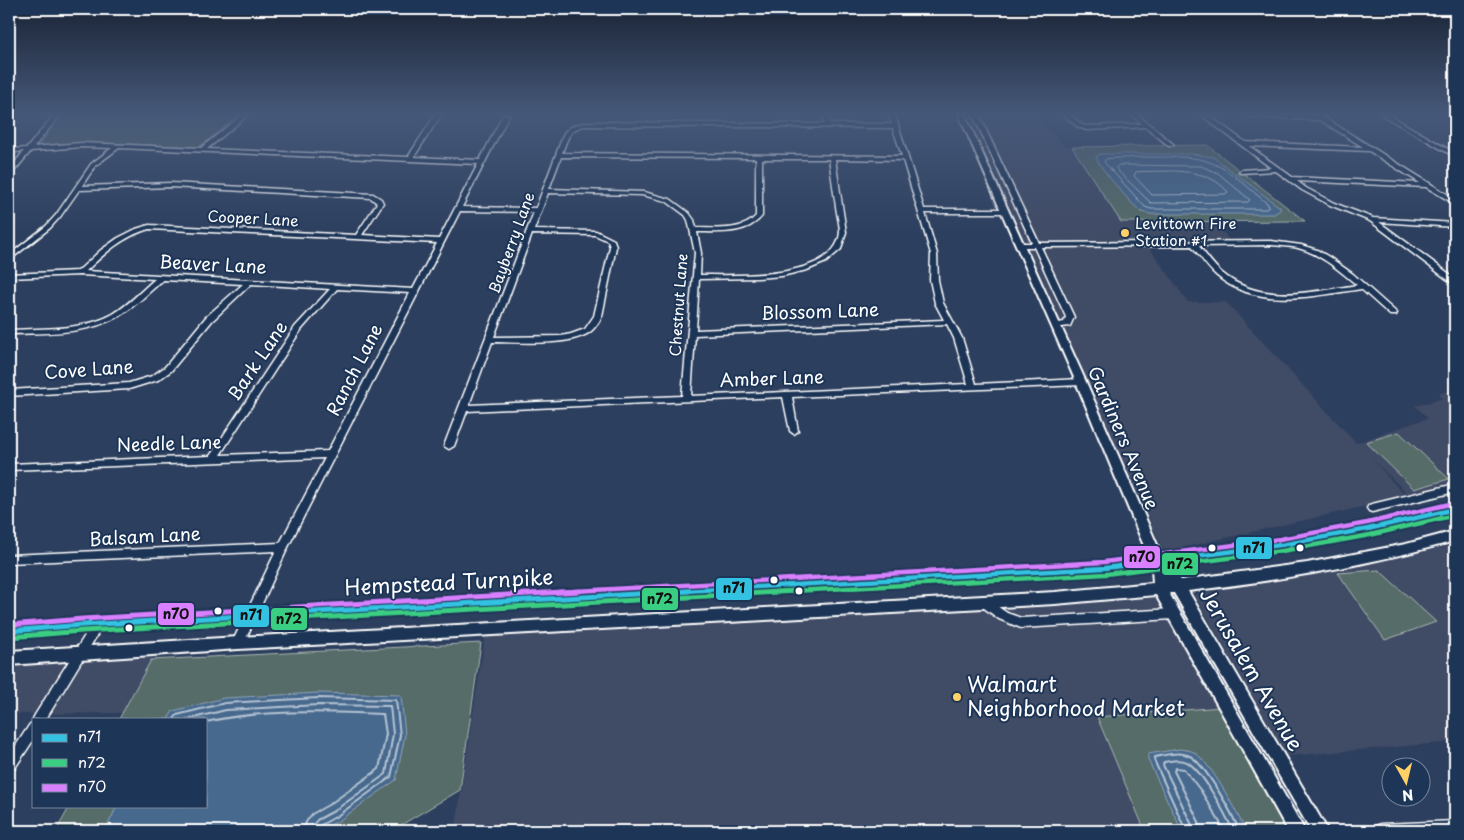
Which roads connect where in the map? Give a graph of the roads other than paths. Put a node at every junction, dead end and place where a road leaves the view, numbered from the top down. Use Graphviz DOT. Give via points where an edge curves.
graph roads {
  1 [pos="25,154"];
  2 [pos="107,154"];
  3 [pos="299,154"];
  4 [pos="413,154"];
  5 [pos="486,154"];
  6 [pos="903,154"];
  7 [pos="980,154"];
  8 [pos="994,154"];
  9 [pos="1257,154"];
  10 [pos="1378,154"];
  11 [pos="558,155"];
  12 [pos="759,156"];
  13 [pos="832,157"];
  14 [pos="904,158"];
  15 [pos="410,159"];
  16 [pos="482,162"];
  17 [pos="1277,169"];
  18 [pos="1242,172"];
  19 [pos="9,174"];
  20 [pos="1291,180"];
  21 [pos="1428,185"];
  22 [pos="77,188"];
  23 [pos="544,191"];
  24 [pos="1455,202"];
  25 [pos="457,209"];
  26 [pos="537,210"];
  27 [pos="921,211"];
  28 [pos="1005,211"];
  29 [pos="1372,220"];
  30 [pos="1455,225"];
  31 [pos="693,230"];
  32 [pos="529,232"];
  33 [pos="358,237"];
  34 [pos="440,241"];
  35 [pos="1194,244"];
  36 [pos="1020,245"];
  37 [pos="1037,245"];
  38 [pos="9,258"];
  39 [pos="80,273"];
  40 [pos="9,276"];
  41 [pos="162,277"];
  42 [pos="696,277"];
  43 [pos="1455,281"];
  44 [pos="249,282"];
  45 [pos="336,286"];
  46 [pos="1361,287"];
  47 [pos="415,290"];
  48 [pos="1393,313"];
  49 [pos="949,322"];
  50 [pos="1056,326"];
  51 [pos="9,332"];
  52 [pos="691,332"];
  53 [pos="489,340"];
  54 [pos="1081,382"];
  55 [pos="973,386"];
  56 [pos="9,393"];
  57 [pos="787,394"];
  58 [pos="686,399"];
  59 [pos="463,408"];
  60 [pos="794,431"];
  61 [pos="449,446"];
  62 [pos="331,454"];
  63 [pos="213,458"];
  64 [pos="9,467"];
  65 [pos="1455,488"];
  66 [pos="1372,508"];
  67 [pos="1455,509"];
  68 [pos="1455,536"];
  69 [pos="283,547"];
  70 [pos="9,559"];
  71 [pos="1158,563"];
  72 [pos="1179,588"];
  73 [pos="1160,589"];
  74 [pos="984,602"];
  75 [pos="1173,614"];
  76 [pos="250,616"];
  77 [pos="98,624"];
  78 [pos="9,631"];
  79 [pos="238,643"];
  80 [pos="80,654"];
  81 [pos="9,658"];
  82 [pos="40,718"];
  83 [pos="32,731"];
  84 [pos="9,767"];
  85 [pos="1455,828"];
  86 [pos="1297,831"];
  87 [pos="1320,831"];
  88 [pos="1381,831"];
  1 -- 19 [label="street"];
  2 -- 22 [label="street" via="93,165"];
  3 -- 15 [label="street"];
  4 -- 15 [label="street"];
  5 -- 16 [label="street, Ranch Lane"];
  6 -- 14 [label="street"];
  7 -- 28 [label="main road, Gardiners Avenue"];
  8 -- 37 [label="street"];
  9 -- 17 [label="street"];
  10 -- 21 [label="street"];
  11 -- 12 [label="street"];
  11 -- 23 [label="street, Bayberry Lane"];
  12 -- 13 [label="street"];
  12 -- 31 [label="street" via="757,220 741,228"];
  13 -- 14 [label="street"];
  13 -- 42 [label="street" via="844,232 835,253 820,264 792,272"];
  14 -- 27 [label="street"];
  15 -- 16 [label="street"];
  16 -- 25 [label="street, Ranch Lane"];
  17 -- 18 [label="street"];
  17 -- 20 [label="street"];
  20 -- 21 [label="street"];
  20 -- 29 [label="street" via="1318,197"];
  21 -- 24 [label="street"];
  22 -- 33 [label="street" via="171,185 373,196 380,203"];
  22 -- 38 [label="street" via="48,227"];
  23 -- 26 [label="street, Bayberry Lane"];
  23 -- 31 [label="street, Chestnut Lane" via="622,191 652,195 682,209 691,220"];
  25 -- 26 [label="street"];
  25 -- 34 [label="street, Ranch Lane"];
  26 -- 32 [label="street, Bayberry Lane"];
  27 -- 28 [label="street"];
  27 -- 49 [label="street" via="934,254 934,280 939,303"];
  28 -- 36 [label="main road, Gardiners Avenue"];
  29 -- 30 [label="street"];
  29 -- 43 [label="street"];
  31 -- 42 [label="street, Chestnut Lane" via="698,253"];
  32 -- 53 [label="street, Bayberry Lane"];
  32 -- 53 [label="street" via="596,232 611,240 613,247 598,316 587,330 571,336"];
  33 -- 34 [label="street, Cooper Lane"];
  33 -- 39 [label="street, Cooper Lane" via="150,228 121,237"];
  34 -- 47 [label="street, Ranch Lane"];
  35 -- 37 [label="street"];
  35 -- 46 [label="street" via="1304,247 1334,264"];
  35 -- 46 [label="street" via="1219,274 1254,293 1285,296"];
  36 -- 37 [label="street"];
  36 -- 50 [label="main road, Gardiners Avenue"];
  37 -- 50 [label="street" via="1070,317 1067,324"];
  39 -- 40 [label="street, Beaver Lane"];
  39 -- 41 [label="street, Beaver Lane"];
  41 -- 44 [label="street, Beaver Lane"];
  41 -- 51 [label="street" via="119,313 107,319 82,326"];
  42 -- 52 [label="street, Chestnut Lane"];
  44 -- 45 [label="street, Beaver Lane"];
  44 -- 56 [label="street, Cove Lane" via="209,320 168,369 155,378 129,386"];
  45 -- 47 [label="street, Beaver Lane"];
  45 -- 63 [label="street, Bark Lane" via="298,329"];
  46 -- 48 [label="street"];
  47 -- 62 [label="street, Ranch Lane"];
  49 -- 52 [label="street, Blossom Lane"];
  49 -- 55 [label="street" via="958,338"];
  50 -- 54 [label="main road, Gardiners Avenue"];
  52 -- 58 [label="street, Chestnut Lane"];
  53 -- 59 [label="street, Bayberry Lane"];
  54 -- 55 [label="street, Amber Lane"];
  54 -- 71 [label="main road, Gardiners Avenue"];
  55 -- 57 [label="street, Amber Lane"];
  57 -- 58 [label="street, Amber Lane"];
  57 -- 60 [label="street"];
  58 -- 59 [label="street, Amber Lane"];
  59 -- 61 [label="street, Bayberry Lane"];
  62 -- 63 [label="street, Needle Lane"];
  62 -- 69 [label="street, Ranch Lane"];
  63 -- 64 [label="street, Needle Lane"];
  65 -- 66 [label="street"];
  67 -- 71 [label="main road, Hempstead Turnpike" via="1336,537"];
  68 -- 72 [label="main road" via="1360,559"];
  69 -- 70 [label="street, Balsam Lane"];
  69 -- 76 [label="street, Ranch Lane"];
  71 -- 72 [label="main road, Jerusalem Avenue"];
  71 -- 73 [label="main road"];
  71 -- 76 [label="main road, Hempstead Turnpike"];
  72 -- 73 [label="main road"];
  72 -- 87 [label="main road, Jerusalem Avenue"];
  73 -- 74 [label="main road"];
  73 -- 75 [label="main road"];
  74 -- 75 [label="street" via="1003,616 1021,623"];
  74 -- 79 [label="main road"];
  75 -- 86 [label="main road"];
  76 -- 77 [label="main road, Hempstead Turnpike"];
  76 -- 79 [label="street, Ranch Lane"];
  77 -- 78 [label="main road, Hempstead Turnpike"];
  77 -- 80 [label="street"];
  79 -- 80 [label="main road"];
  80 -- 81 [label="main road"];
  80 -- 82 [label="street"];
  83 -- 84 [label="street"];
  85 -- 88 [label="street"];
}
